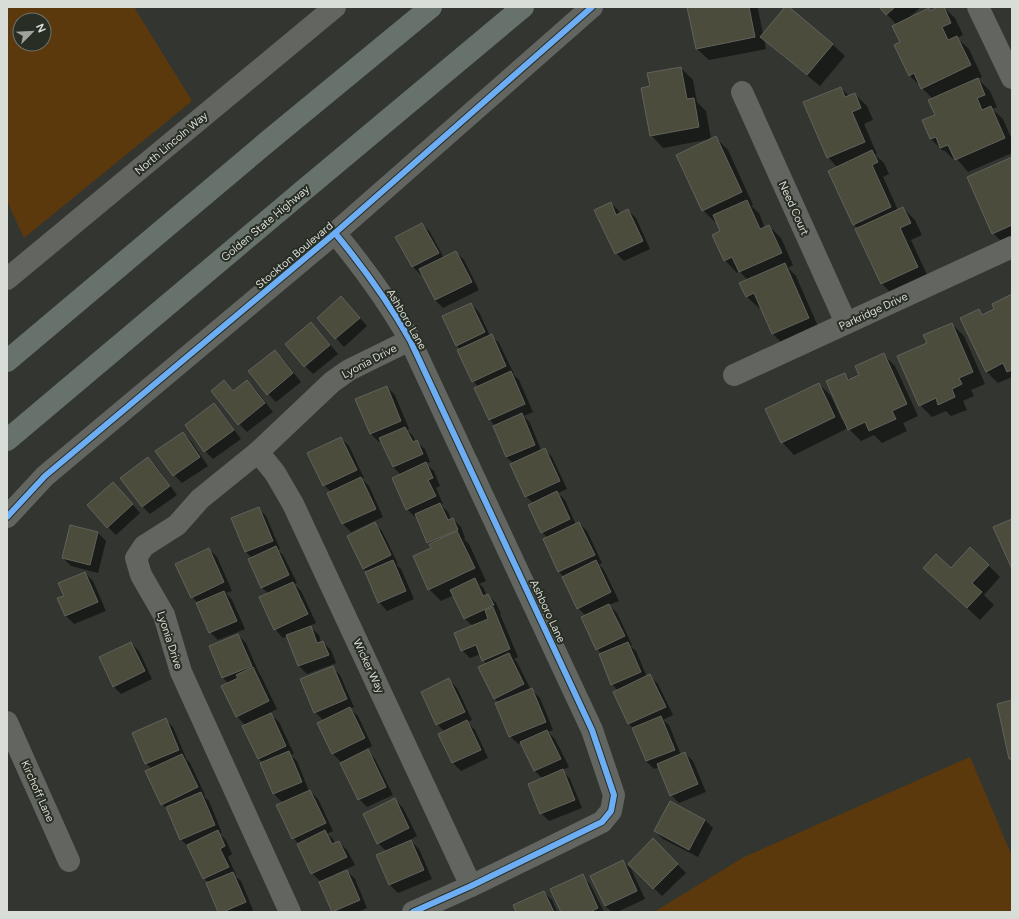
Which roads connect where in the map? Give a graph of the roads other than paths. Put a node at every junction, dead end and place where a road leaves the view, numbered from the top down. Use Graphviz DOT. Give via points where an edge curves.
graph roads {
  1 [pos="335,7"];
  2 [pos="431,7"];
  3 [pos="523,7"];
  4 [pos="592,7"];
  5 [pos="978,7"];
  6 [pos="1012,78"];
  7 [pos="742,92"];
  8 [pos="335,233"];
  9 [pos="1012,247"];
  10 [pos="7,279"];
  11 [pos="846,323"];
  12 [pos="410,340"];
  13 [pos="7,361"];
  14 [pos="734,375"];
  15 [pos="7,440"];
  16 [pos="258,452"];
  17 [pos="7,517"];
  18 [pos="7,722"];
  19 [pos="69,861"];
  20 [pos="471,886"];
  21 [pos="290,912"];
  22 [pos="413,912"];
  1 -- 10 [label="street, North Lincoln Way"];
  2 -- 13 [label="highway"];
  3 -- 15 [label="highway, Golden State Highway"];
  4 -- 8 [label="street, Stockton Boulevard"];
  5 -- 6 [label="street"];
  7 -- 11 [label="street, Need Court"];
  8 -- 12 [label="street, Ashboro Lane" via="379,288"];
  8 -- 17 [label="street, Stockton Boulevard" via="45,476"];
  9 -- 11 [label="street, Parkridge Drive"];
  11 -- 14 [label="street, Parkridge Drive"];
  12 -- 16 [label="street, Lyonia Drive" via="350,370 332,382"];
  12 -- 20 [label="street, Ashboro Lane" via="592,730 614,796 611,811 602,822"];
  16 -- 20 [label="street, Wicker Way" via="275,473 293,504"];
  16 -- 21 [label="street, Lyonia Drive" via="200,499 177,525 144,546 136,558 141,575 164,615 181,672"];
  18 -- 19 [label="street, Kirchoff Lane"];
  20 -- 22 [label="street, Ashboro Lane"];
}
